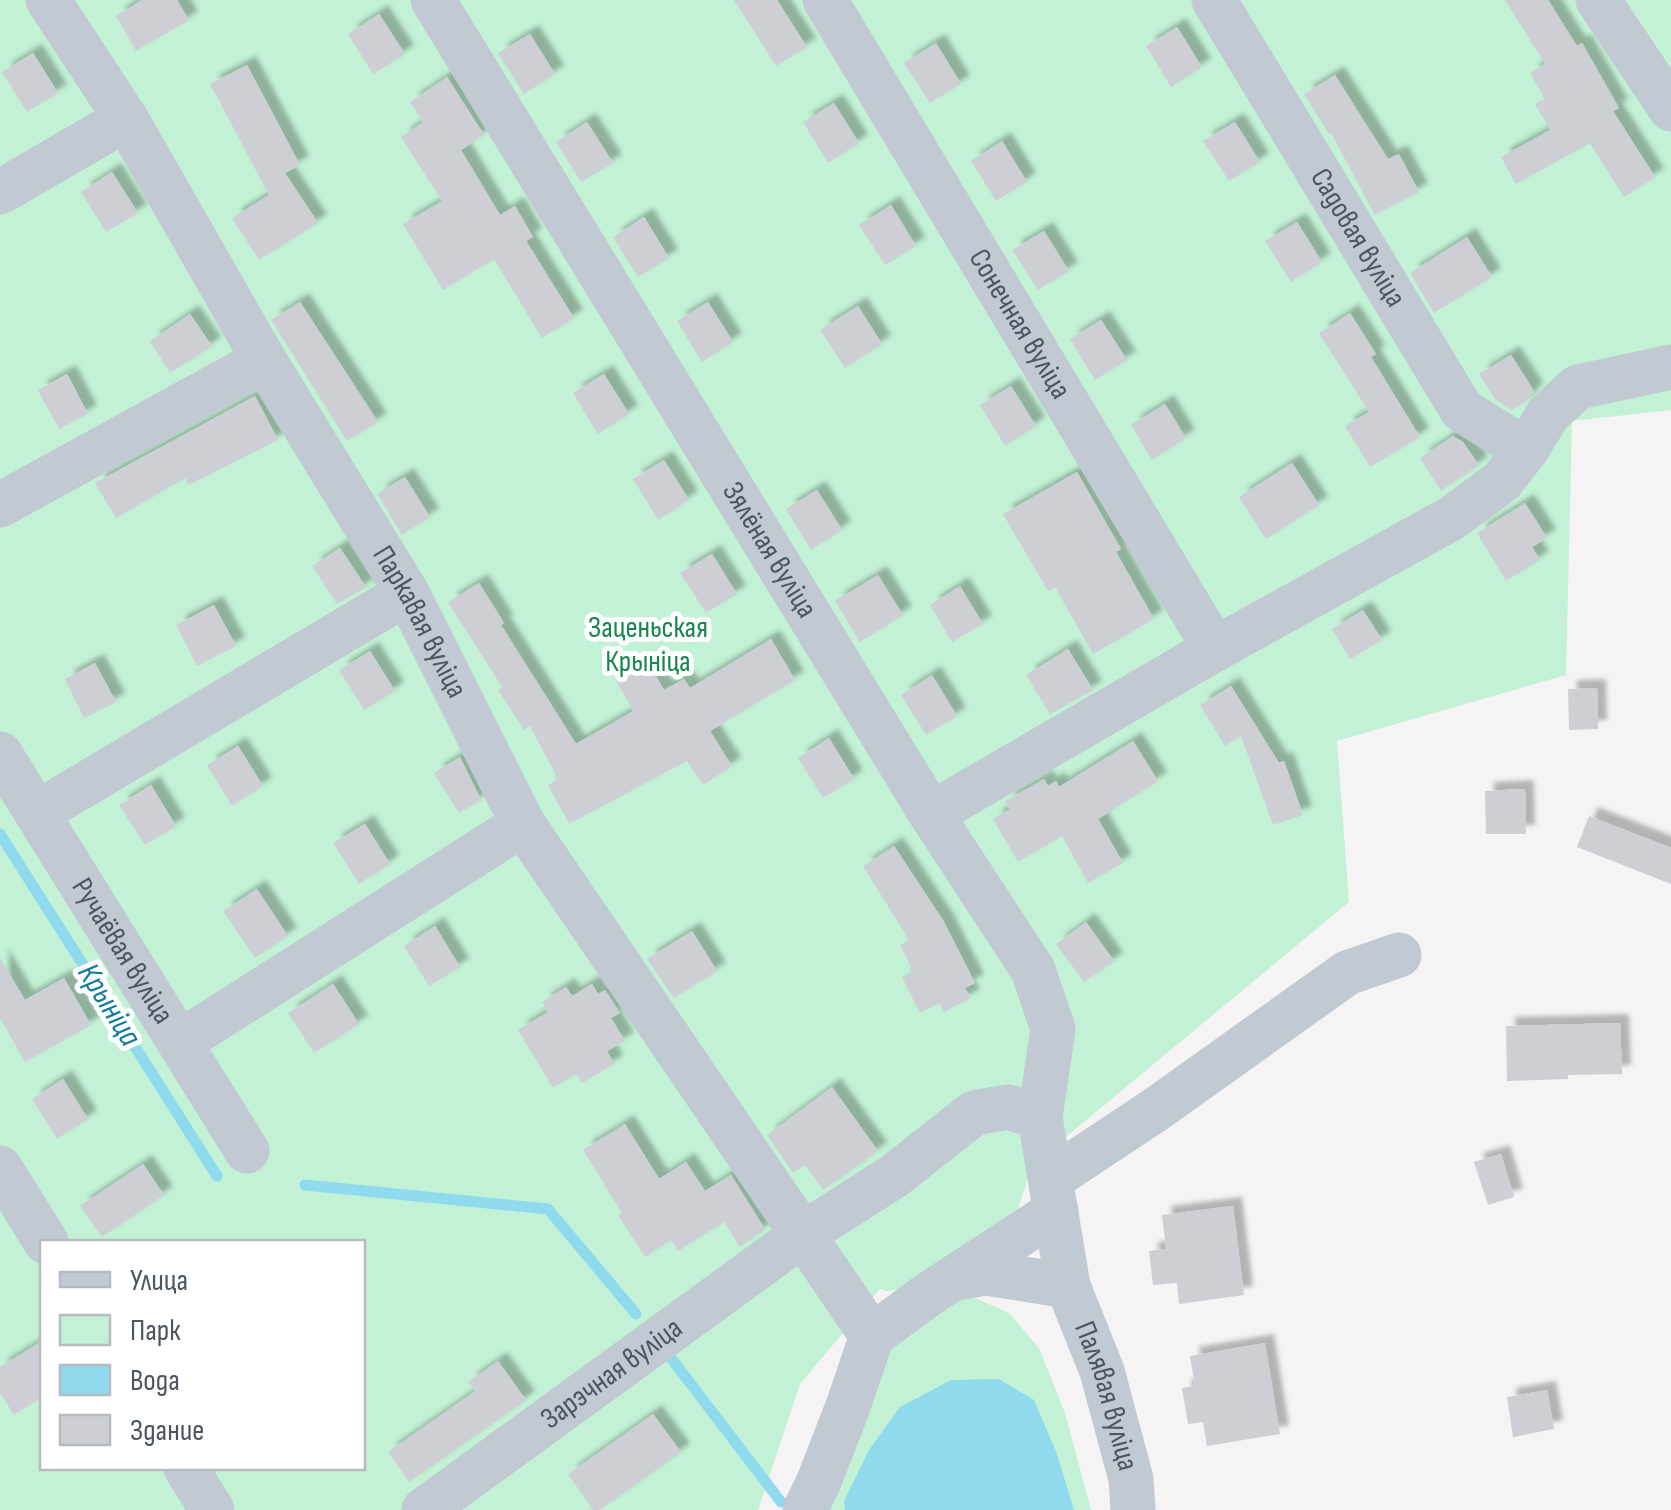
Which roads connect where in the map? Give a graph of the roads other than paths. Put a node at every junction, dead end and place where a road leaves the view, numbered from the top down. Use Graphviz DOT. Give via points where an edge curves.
graph roads {
  1 [pos="48,0"];
  2 [pos="433,0"];
  3 [pos="826,0"];
  4 [pos="1214,0"];
  5 [pos="1598,0"];
  6 [pos="1671,109"];
  7 [pos="126,120"];
  8 [pos="0,192"];
  9 [pos="264,360"];
  10 [pos="1671,367"];
  11 [pos="1526,450"];
  12 [pos="0,505"];
  13 [pos="407,593"];
  14 [pos="1215,649"];
  15 [pos="0,754"];
  16 [pos="37,813"];
  17 [pos="931,814"];
  18 [pos="522,824"];
  19 [pos="1398,955"];
  20 [pos="180,1042"];
  21 [pos="1040,1117"];
  22 [pos="247,1150"];
  23 [pos="0,1168"];
  24 [pos="1054,1195"];
  25 [pos="802,1235"];
  26 [pos="45,1240"];
  27 [pos="956,1278"];
  28 [pos="1068,1286"];
  29 [pos="872,1336"];
  30 [pos="187,1470"];
  31 [pos="212,1510"];
  32 [pos="424,1510"];
  33 [pos="804,1510"];
  34 [pos="1133,1510"];
  1 -- 7 [label="street, Паркавая вуліца"];
  2 -- 17 [label="street, Зялёная вуліца"];
  3 -- 14 [label="street, Сонечная вуліца"];
  4 -- 11 [label="street, Садовая вуліца" via="1462,410"];
  5 -- 6 [label="street"];
  7 -- 8 [label="street"];
  7 -- 9 [label="street, Паркавая вуліца"];
  9 -- 12 [label="street"];
  9 -- 13 [label="street, Паркавая вуліца"];
  10 -- 11 [label="street" via="1578,387 1549,413"];
  11 -- 14 [label="street" via="1502,481 1452,518"];
  13 -- 16 [label="street"];
  13 -- 18 [label="street, Паркавая вуліца"];
  14 -- 17 [label="street"];
  15 -- 16 [label="street, Ручаёвая вуліца"];
  16 -- 20 [label="street, Ручаёвая вуліца"];
  17 -- 21 [label="street, Зялёная вуліца" via="1033,970 1053,1029"];
  18 -- 20 [label="street"];
  18 -- 25 [label="street, Паркавая вуліца"];
  19 -- 24 [label="street" via="1347,973 1155,1110"];
  20 -- 22 [label="street, Ручаёвая вуліца"];
  21 -- 24 [label="street, Зялёная вуліца"];
  21 -- 25 [label="street, Зарэчная вуліца" via="1008,1107 974,1113 894,1176"];
  23 -- 26 [label="street"];
  24 -- 27 [label="street"];
  24 -- 28 [label="street, Палявая вуліца"];
  25 -- 29 [label="street, Паркавая вуліца"];
  25 -- 32 [label="street, Зарэчная вуліца"];
  27 -- 28 [label="street" via="986,1273"];
  27 -- 29 [label="street"];
  28 -- 34 [label="street, Палявая вуліца" via="1102,1371"];
  29 -- 33 [label="street"];
  30 -- 31 [label="street"];
}
